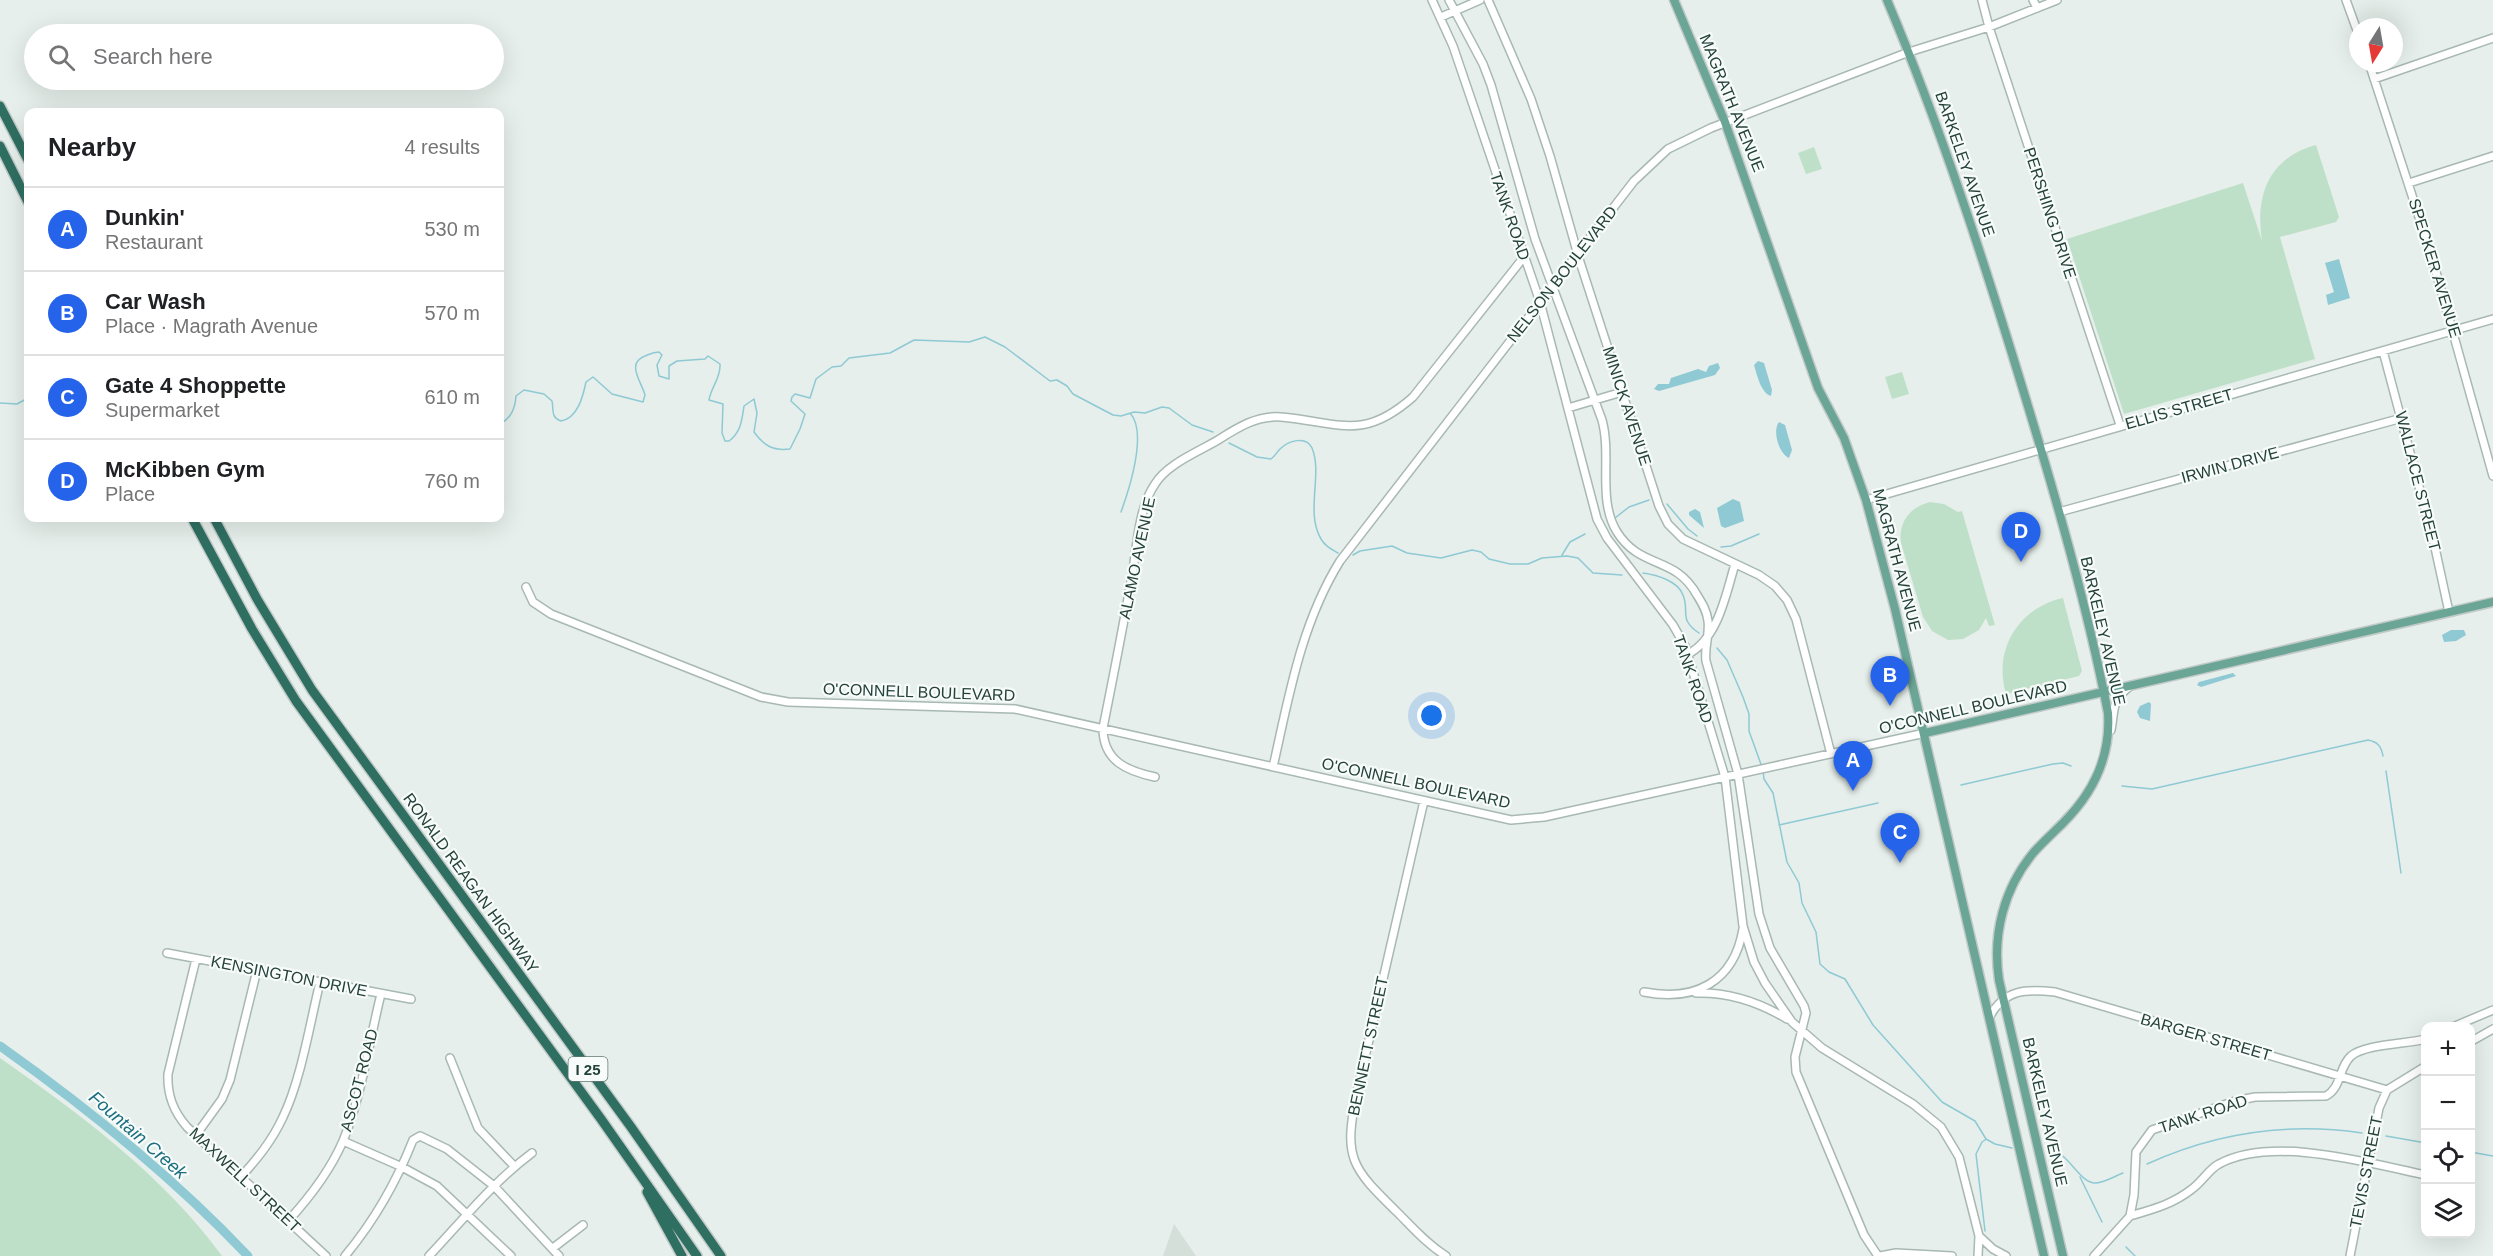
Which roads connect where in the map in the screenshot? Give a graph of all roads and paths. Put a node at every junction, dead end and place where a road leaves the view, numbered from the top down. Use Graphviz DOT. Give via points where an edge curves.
graph roads {
  1 [pos="1432,0"];
  2 [pos="1449,0"];
  3 [pos="1480,0"];
  4 [pos="1488,0"];
  5 [pos="1674,0"];
  6 [pos="1887,0"];
  7 [pos="1982,0"];
  8 [pos="2033,0"];
  9 [pos="2057,0"];
  10 [pos="2346,0"];
  11 [pos="2037,9"];
  12 [pos="1455,11"];
  13 [pos="1441,17"];
  14 [pos="2353,18"];
  15 [pos="1989,27"];
  16 [pos="2493,38"];
  17 [pos="1909,52"];
  18 [pos="2372,72"];
  19 [pos="2374,79"];
  20 [pos="0,106"];
  21 [pos="1725,122"];
  22 [pos="0,146"];
  23 [pos="24,152"];
  24 [pos="2493,156"];
  25 [pos="2409,183"];
  26 [pos="24,194"];
  27 [pos="1578,254"];
  28 [pos="1524,257"];
  29 [pos="1552,287"];
  30 [pos="1540,302"];
  31 [pos="2493,320"];
  32 [pos="2454,331"];
  33 [pos="2383,351"];
  34 [pos="1622,392"];
  35 [pos="1594,400"];
  36 [pos="1568,408"];
  37 [pos="2402,418"];
  38 [pos="2120,425"];
  39 [pos="2041,449"];
  40 [pos="2493,476"];
  41 [pos="1866,500"];
  42 [pos="2058,512"];
  43 [pos="194,522"];
  44 [pos="216,522"];
  45 [pos="1735,564"];
  46 [pos="526,587"];
  47 [pos="2493,602"];
  48 [pos="2449,612"];
  49 [pos="1706,640"];
  50 [pos="1688,654"];
  51 [pos="2131,686"];
  52 [pos="2104,692"];
  53 [pos="1103,729"];
  54 [pos="1924,733"];
  55 [pos="2108,744"];
  56 [pos="1831,754"];
  57 [pos="1273,768"];
  58 [pos="1738,774"];
  59 [pos="1155,777"];
  60 [pos="1725,777"];
  61 [pos="1424,801"];
  62 [pos="1743,927"];
  63 [pos="167,953"];
  64 [pos="196,958"];
  65 [pos="257,970"];
  66 [pos="320,982"];
  67 [pos="1644,992"];
  68 [pos="381,993"];
  69 [pos="1690,993"];
  70 [pos="2003,998"];
  71 [pos="411,999"];
  72 [pos="2493,1010"];
  73 [pos="1990,1016"];
  74 [pos="1792,1022"];
  75 [pos="2464,1022"];
  76 [pos="2493,1029"];
  77 [pos="1802,1031"];
  78 [pos="2475,1038"];
  79 [pos="2421,1040"];
  80 [pos="450,1058"];
  81 [pos="2421,1069"];
  82 [pos="2340,1077"];
  83 [pos="2387,1090"];
  84 [pos="196,1135"];
  85 [pos="342,1142"];
  86 [pos="532,1153"];
  87 [pos="2369,1163"];
  88 [pos="514,1166"];
  89 [pos="402,1167"];
  90 [pos="639,1173"];
  91 [pos="2421,1174"];
  92 [pos="240,1178"];
  93 [pos="494,1186"];
  94 [pos="468,1215"];
  95 [pos="2130,1216"];
  96 [pos="288,1221"];
  97 [pos="583,1225"];
  98 [pos="1979,1236"];
  99 [pos="553,1248"];
  100 [pos="326,1256"];
  101 [pos="345,1256"];
  102 [pos="429,1256"];
  103 [pos="511,1256"];
  104 [pos="559,1256"];
  105 [pos="682,1256"];
  106 [pos="697,1256"];
  107 [pos="721,1256"];
  108 [pos="1446,1256"];
  109 [pos="1879,1256"];
  110 [pos="1952,1256"];
  111 [pos="1978,1256"];
  112 [pos="2006,1256"];
  113 [pos="2044,1256"];
  114 [pos="2063,1256"];
  115 [pos="2094,1256"];
  116 [pos="2350,1256"];
  1 -- 13 [label="street, TANK ROAD"];
  2 -- 12 [label="street"];
  3 -- 12 [label="street"];
  4 -- 27 [label="street, MINICK AVENUE" via="1531,99"];
  5 -- 21 [label="main road, MAGRATH AVENUE"];
  6 -- 17 [label="main road, BARKELEY AVENUE"];
  7 -- 15 [label="street, PERSHING DRIVE"];
  8 -- 11 [label="street"];
  9 -- 11 [label="street, NELSON BOULEVARD"];
  10 -- 14 [label="street"];
  11 -- 15 [label="street, NELSON BOULEVARD"];
  12 -- 13 [label="street"];
  12 -- 29 [label="street" via="1483,64 1497,102"];
  13 -- 28 [label="street, TANK ROAD"];
  15 -- 17 [label="street, NELSON BOULEVARD"];
  15 -- 38 [label="street, PERSHING DRIVE"];
  16 -- 19 [label="street"];
  17 -- 21 [label="street, NELSON BOULEVARD"];
  17 -- 39 [label="main road, BARKELEY AVENUE" via="1976,240"];
  18 -- 19 [label="street, SPECKER AVENUE"];
  19 -- 25 [label="street, SPECKER AVENUE"];
  20 -- 23 [label="highway"];
  21 -- 27 [label="street, NELSON BOULEVARD" via="1688,138 1654,160"];
  21 -- 41 [label="main road, MAGRATH AVENUE" via="1818,387 1844,438"];
  22 -- 26 [label="highway"];
  24 -- 25 [label="street"];
  25 -- 32 [label="street, SPECKER AVENUE"];
  27 -- 29 [label="street, NELSON BOULEVARD"];
  27 -- 34 [label="street, MINICK AVENUE"];
  28 -- 30 [label="street, TANK ROAD"];
  28 -- 53 [label="street, ALAMO AVENUE" via="1413,397 1394,412 1349,426 1279,417 1257,419 1161,477 1150,492 1142,519"];
  29 -- 30 [label="street, NELSON BOULEVARD"];
  29 -- 35 [label="street"];
  30 -- 36 [label="street, TANK ROAD"];
  30 -- 57 [label="street, NELSON BOULEVARD" via="1334,572 1312,615 1300,651"];
  31 -- 32 [label="street, ELLIS STREET"];
  32 -- 33 [label="street, ELLIS STREET"];
  32 -- 40 [label="street, SPECKER AVENUE" via="2487,438"];
  33 -- 37 [label="street, WALLACE STREET"];
  33 -- 38 [label="street, ELLIS STREET"];
  34 -- 35 [label="street"];
  34 -- 45 [label="street, MINICK AVENUE" via="1668,524 1689,542"];
  35 -- 36 [label="street"];
  35 -- 49 [label="street" via="1605,433 1607,496 1613,524 1631,550 1686,578 1705,610"];
  36 -- 50 [label="street, TANK ROAD" via="1601,528 1677,632"];
  37 -- 42 [label="street, IRWIN DRIVE"];
  37 -- 48 [label="street, WALLACE STREET"];
  38 -- 39 [label="street, ELLIS STREET"];
  39 -- 41 [label="street, ELLIS STREET"];
  39 -- 42 [label="main road, BARKELEY AVENUE"];
  41 -- 54 [label="main road, MAGRATH AVENUE"];
  42 -- 52 [label="main road, BARKELEY AVENUE"];
  43 -- 90 [label="highway, I 25" via="296,701"];
  44 -- 107 [label="highway, RONALD REAGAN HIGHWAY / I 25" via="312,690"];
  45 -- 49 [label="street" via="1724,603"];
  45 -- 56 [label="street, MINICK AVENUE" via="1775,586 1793,610"];
  46 -- 53 [label="street, O'CONNELL BOULEVARD" via="533,602 551,614 770,699 1004,708"];
  47 -- 48 [label="main road, O'CONNELL BOULEVARD"];
  48 -- 51 [label="main road, O'CONNELL BOULEVARD"];
  49 -- 50 [label="street"];
  49 -- 58 [label="street" via="1706,661"];
  50 -- 60 [label="street, TANK ROAD"];
  51 -- 52 [label="main road, O'CONNELL BOULEVARD"];
  51 -- 55 [label="street" via="2115,703"];
  52 -- 54 [label="main road, O'CONNELL BOULEVARD"];
  52 -- 55 [label="main road, BARKELEY AVENUE"];
  53 -- 57 [label="street, O'CONNELL BOULEVARD"];
  53 -- 59 [label="street, ALAMO AVENUE" via="1106,747 1117,763 1129,771"];
  54 -- 56 [label="street, O'CONNELL BOULEVARD"];
  54 -- 73 [label="main road, MAGRATH AVENUE"];
  55 -- 70 [label="main road, BARKELEY AVENUE" via="2089,792 2029,859 2005,903 1997,946"];
  56 -- 58 [label="street, O'CONNELL BOULEVARD"];
  57 -- 61 [label="street, O'CONNELL BOULEVARD"];
  58 -- 60 [label="street, O'CONNELL BOULEVARD"];
  58 -- 77 [label="street" via="1759,914 1770,948 1804,1006"];
  60 -- 61 [label="street, O'CONNELL BOULEVARD" via="1531,819 1502,819"];
  60 -- 62 [label="street, TANK ROAD"];
  61 -- 108 [label="street, BENNETT STREET" via="1357,1092 1351,1142 1354,1162 1362,1177 1424,1240"];
  62 -- 69 [label="street" via="1737,952 1725,971"];
  62 -- 74 [label="street, TANK ROAD" via="1754,962"];
  63 -- 64 [label="street, KENSINGTON DRIVE"];
  64 -- 65 [label="street, KENSINGTON DRIVE"];
  64 -- 84 [label="street, MAXWELL STREET" via="168,1083 172,1105"];
  65 -- 66 [label="street, KENSINGTON DRIVE"];
  65 -- 84 [label="street" via="230,1080 222,1099"];
  66 -- 68 [label="street, KENSINGTON DRIVE"];
  66 -- 92 [label="street" via="284,1115 262,1154"];
  67 -- 69 [label="street"];
  68 -- 71 [label="street, KENSINGTON DRIVE"];
  68 -- 85 [label="street, ASCOT ROAD" via="354,1109"];
  69 -- 74 [label="street" via="1744,999"];
  70 -- 73 [label="street"];
  70 -- 82 [label="street, BARGER STREET" via="2022,991 2055,992"];
  70 -- 114 [label="main road, BARKELEY AVENUE"];
  72 -- 75 [label="street"];
  73 -- 113 [label="main road, MAGRATH AVENUE"];
  74 -- 77 [label="street, TANK ROAD"];
  76 -- 78 [label="street"];
  77 -- 98 [label="street, TANK ROAD" via="1941,1127 1959,1157"];
  77 -- 109 [label="street" via="1795,1057 1796,1072 1864,1235"];
  79 -- 82 [label="street, TANK ROAD" via="2356,1053 2347,1061"];
  80 -- 88 [label="street" via="478,1128"];
  81 -- 83 [label="street"];
  82 -- 83 [label="street, BARGER STREET"];
  82 -- 95 [label="street, TANK ROAD" via="2326,1096 2255,1097 2152,1130 2136,1152"];
  83 -- 87 [label="street, TEVIS STREET" via="2379,1108"];
  84 -- 92 [label="street, MAXWELL STREET"];
  85 -- 89 [label="street"];
  85 -- 96 [label="street, ASCOT ROAD" via="306,1202"];
  86 -- 88 [label="street"];
  87 -- 91 [label="street"];
  87 -- 95 [label="street" via="2316,1153 2245,1154 2217,1164 2167,1206"];
  87 -- 116 [label="street, TEVIS STREET"];
  88 -- 93 [label="street"];
  89 -- 93 [label="street" via="413,1140 420,1136 447,1149"];
  89 -- 94 [label="street" via="437,1186"];
  89 -- 101 [label="street" via="370,1225"];
  90 -- 105 [label="highway"];
  90 -- 106 [label="highway, I 25"];
  92 -- 96 [label="street, MAXWELL STREET"];
  93 -- 94 [label="street"];
  93 -- 99 [label="street"];
  94 -- 102 [label="street"];
  94 -- 103 [label="street"];
  95 -- 115 [label="street"];
  96 -- 100 [label="street, MAXWELL STREET"];
  97 -- 99 [label="street"];
  98 -- 111 [label="street, TANK ROAD"];
  98 -- 112 [label="street"];
  99 -- 104 [label="street"];
  109 -- 110 [label="street"];
}
